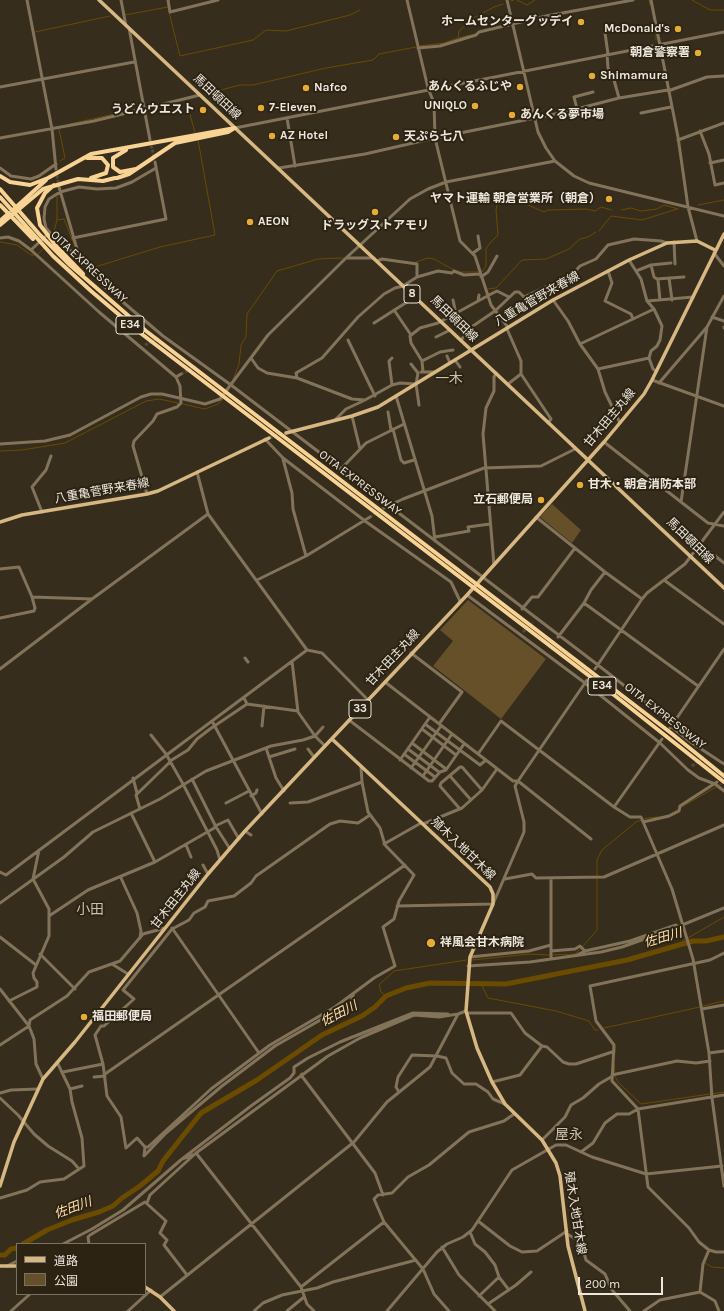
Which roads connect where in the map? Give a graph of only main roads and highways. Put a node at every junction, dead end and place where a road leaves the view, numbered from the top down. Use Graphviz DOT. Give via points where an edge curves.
graph roads {
  1 [pos="99,0"];
  2 [pos="235,128"];
  3 [pos="132,147"];
  4 [pos="82,158"];
  5 [pos="138,169"];
  6 [pos="0,176"];
  7 [pos="48,178"];
  8 [pos="87,179"];
  9 [pos="54,185"];
  10 [pos="0,189"];
  11 [pos="0,197"];
  12 [pos="0,205"];
  13 [pos="11,207"];
  14 [pos="19,219"];
  15 [pos="0,221"];
  16 [pos="0,225"];
  17 [pos="724,234"];
  18 [pos="53,252"];
  19 [pos="715,252"];
  20 [pos="471,349"];
  21 [pos="217,390"];
  22 [pos="286,433"];
  23 [pos="267,438"];
  24 [pos="587,460"];
  25 [pos="0,522"];
  26 [pos="724,588"];
  27 [pos="480,590"];
  28 [pos="332,739"];
  29 [pos="724,776"];
  30 [pos="724,782"];
  31 [pos="0,1186"];
  32 [pos="0,1266"];
  33 [pos="16,1266"];
  34 [pos="146,1288"];
  35 [pos="174,1311"];
  36 [pos="585,1311"];
  1 -- 2 [label="main road, 馬田頓田線 / 8"];
  2 -- 3 [label="highway"];
  2 -- 5 [label="highway" via="228,132 175,143"];
  2 -- 20 [label="main road, 馬田頓田線 / 8"];
  3 -- 4 [label="highway"];
  3 -- 5 [label="highway" via="113,158 113,167 120,172"];
  4 -- 7 [label="highway"];
  4 -- 8 [label="highway" via="102,158 108,165 106,173"];
  5 -- 8 [label="highway" via="103,181"];
  6 -- 7 [label="highway" via="10,182 24,185"];
  7 -- 15 [label="highway"];
  8 -- 9 [label="highway"];
  9 -- 16 [label="highway" via="37,194"];
  9 -- 18 [label="highway" via="45,193 37,208 43,231"];
  10 -- 13 [label="highway, OITA EXPRESSWAY / E34"];
  11 -- 13 [label="highway, OITA EXPRESSWAY / E34"];
  12 -- 14 [label="highway"];
  13 -- 14 [label="highway, OITA EXPRESSWAY / E34"];
  14 -- 18 [label="highway, OITA EXPRESSWAY / E34"];
  17 -- 19 [label="main road, 甘木田主丸線 / 33"];
  18 -- 21 [label="highway, OITA EXPRESSWAY / E34"];
  18 -- 21 [label="highway, OITA EXPRESSWAY / E34" via="116,313"];
  19 -- 20 [label="main road, 八重亀菅野来春線" via="697,240 667,243 553,300"];
  19 -- 24 [label="main road, 甘木田主丸線 / 33" via="644,394"];
  20 -- 22 [label="main road, 八重亀菅野来春線" via="378,407"];
  20 -- 24 [label="main road, 馬田頓田線 / 8"];
  21 -- 27 [label="highway, OITA EXPRESSWAY / E34"];
  23 -- 25 [label="main road, 八重亀菅野来春線" via="147,494"];
  24 -- 26 [label="main road, 馬田頓田線 / 8"];
  24 -- 28 [label="main road, 甘木田主丸線 / 33" via="467,595"];
  27 -- 29 [label="highway, OITA EXPRESSWAY / E34" via="671,733"];
  27 -- 30 [label="highway, OITA EXPRESSWAY / E34"];
  28 -- 31 [label="main road, 甘木田主丸線 / 33" via="208,874 43,1079 6,1161"];
  28 -- 36 [label="main road, 殖木入地甘木線" via="490,887 494,904 470,957 466,1012 477,1048 492,1082 505,1104 542,1140 560,1176 568,1246"];
  32 -- 33 [label="main road"];
  34 -- 35 [label="main road"];
}
